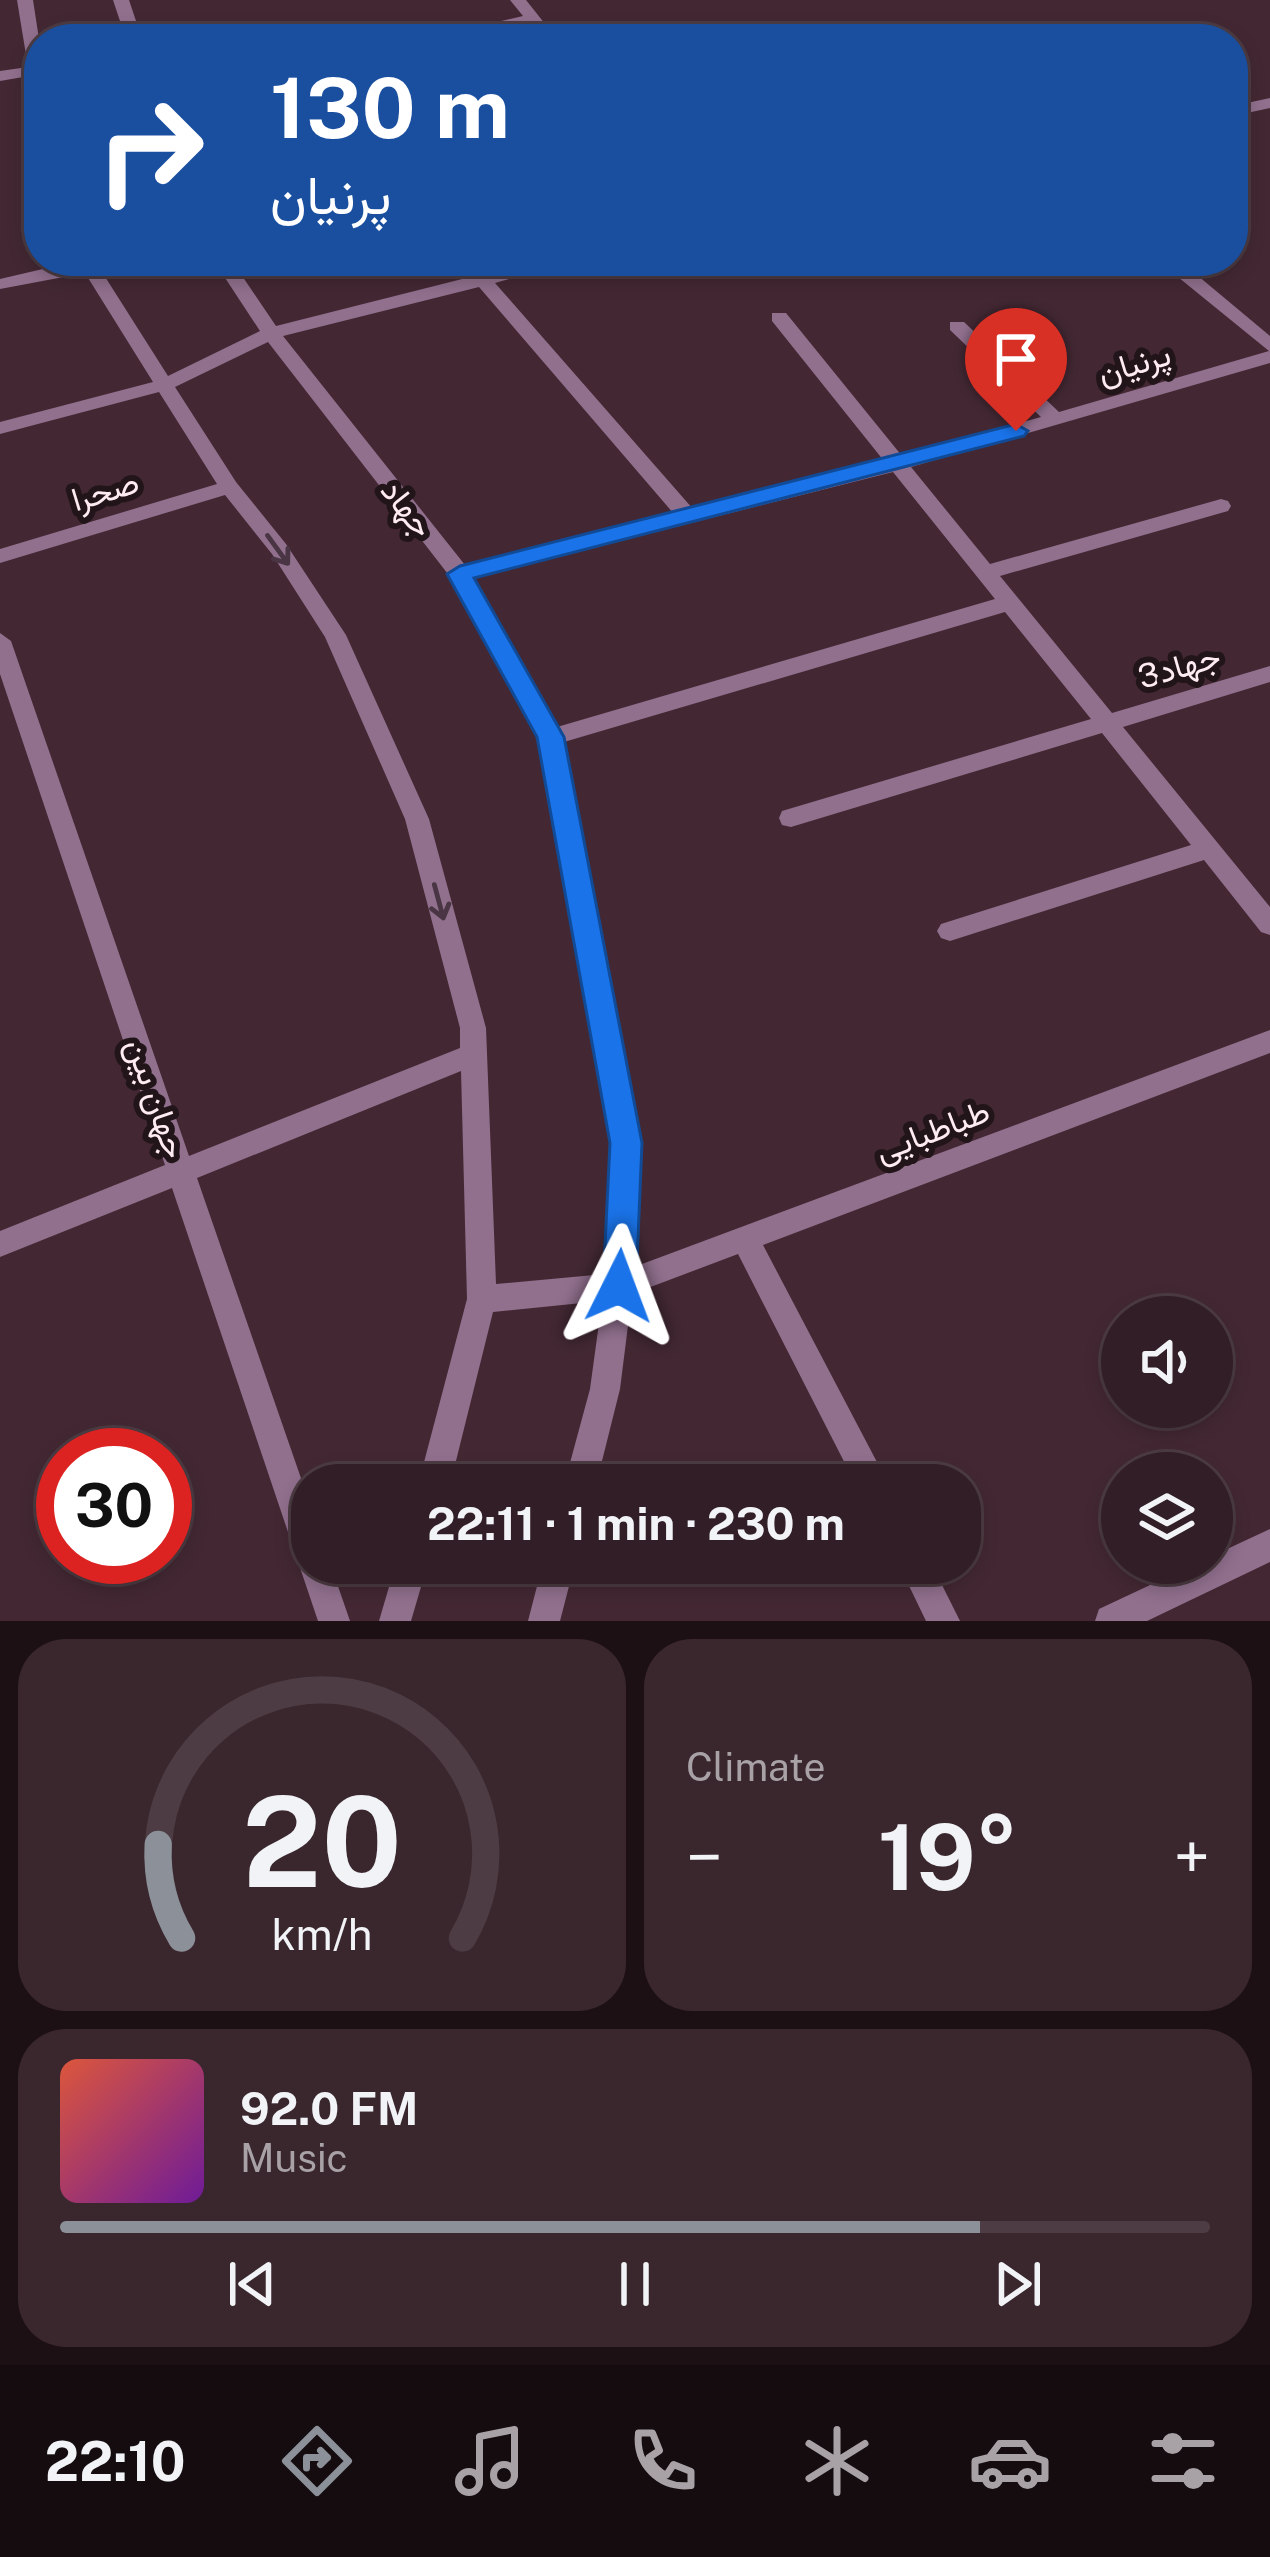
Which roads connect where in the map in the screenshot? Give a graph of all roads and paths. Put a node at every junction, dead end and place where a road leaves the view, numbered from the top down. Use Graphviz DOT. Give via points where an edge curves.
graph roads {
  1 [pos="518,0"];
  2 [pos="533,19"];
  3 [pos="507,24"];
  4 [pos="537,24"];
  5 [pos="35,276"];
  6 [pos="95,276"];
  7 [pos="234,276"];
  8 [pos="495,276"];
  9 [pos="1187,276"];
  10 [pos="482,279"];
  11 [pos="0,284"];
  12 [pos="779,317"];
  13 [pos="957,326"];
  14 [pos="271,333"];
  15 [pos="1270,346"];
  16 [pos="1270,357"];
  17 [pos="164,385"];
  18 [pos="1056,421"];
  19 [pos="0,428"];
  20 [pos="898,464"];
  21 [pos="229,487"];
  22 [pos="1221,506"];
  23 [pos="689,518"];
  24 [pos="0,556"];
  25 [pos="984,573"];
  26 [pos="460,574"];
  27 [pos="1008,603"];
  28 [pos="0,641"];
  29 [pos="1270,674"];
  30 [pos="1106,722"];
  31 [pos="550,737"];
  32 [pos="791,818"];
  33 [pos="1208,849"];
  34 [pos="1270,925"];
  35 [pos="950,931"];
  36 [pos="1270,1041"];
  37 [pos="476,1054"];
  38 [pos="182,1170"];
  39 [pos="745,1239"];
  40 [pos="0,1244"];
  41 [pos="619,1286"];
  42 [pos="482,1299"];
  43 [pos="439,1464"];
  44 [pos="585,1464"];
  45 [pos="862,1464"];
  46 [pos="291,1495"];
  47 [pos="1270,1545"];
  48 [pos="321,1584"];
  49 [pos="406,1584"];
  50 [pos="554,1584"];
  51 [pos="925,1584"];
  52 [pos="334,1621"];
  53 [pos="395,1621"];
  54 [pos="544,1621"];
  55 [pos="944,1621"];
  56 [pos="1111,1621"];
  1 -- 2 [label="street"];
  2 -- 3 [label="street"];
  2 -- 4 [label="street"];
  5 -- 11 [label="street"];
  6 -- 17 [label="street"];
  7 -- 14 [label="street, جهاد"];
  8 -- 10 [label="street"];
  9 -- 15 [label="street"];
  10 -- 14 [label="street"];
  10 -- 23 [label="street"];
  12 -- 20 [label="street"];
  13 -- 18 [label="street"];
  14 -- 17 [label="street"];
  14 -- 26 [label="street, جهاد"];
  16 -- 18 [label="street, پرنیان"];
  17 -- 19 [label="street"];
  17 -- 21 [label="street"];
  18 -- 20 [label="street, پرنیان"];
  20 -- 23 [label="street, پرنیان"];
  20 -- 25 [label="street"];
  21 -- 24 [label="street, صحرا"];
  21 -- 37 [label="street, one-way" via="335,634 377,720 417,819"];
  22 -- 25 [label="street"];
  23 -- 26 [label="street, پرنیان"];
  25 -- 27 [label="street"];
  26 -- 31 [label="street, جهاد"];
  27 -- 30 [label="street"];
  27 -- 31 [label="street"];
  28 -- 38 [label="street, جهان بین"];
  29 -- 30 [label="street, جهاد3"];
  30 -- 32 [label="street, جهاد3"];
  30 -- 33 [label="street"];
  31 -- 41 [label="street, جهاد" via="626,1143"];
  33 -- 34 [label="street"];
  33 -- 35 [label="street"];
  36 -- 39 [label="street, طباطبایی"];
  37 -- 38 [label="street"];
  37 -- 42 [label="street"];
  38 -- 40 [label="street"];
  38 -- 46 [label="street, جهان بین"];
  39 -- 41 [label="street, طباطبایی"];
  39 -- 45 [label="street"];
  41 -- 42 [label="street, طباطبایی"];
  41 -- 44 [label="street, جهاد"];
  42 -- 43 [label="street"];
  47 -- 56 [label="street"];
  48 -- 52 [label="street, جهان بین"];
  49 -- 53 [label="street"];
  50 -- 54 [label="street"];
  51 -- 55 [label="street"];
}
